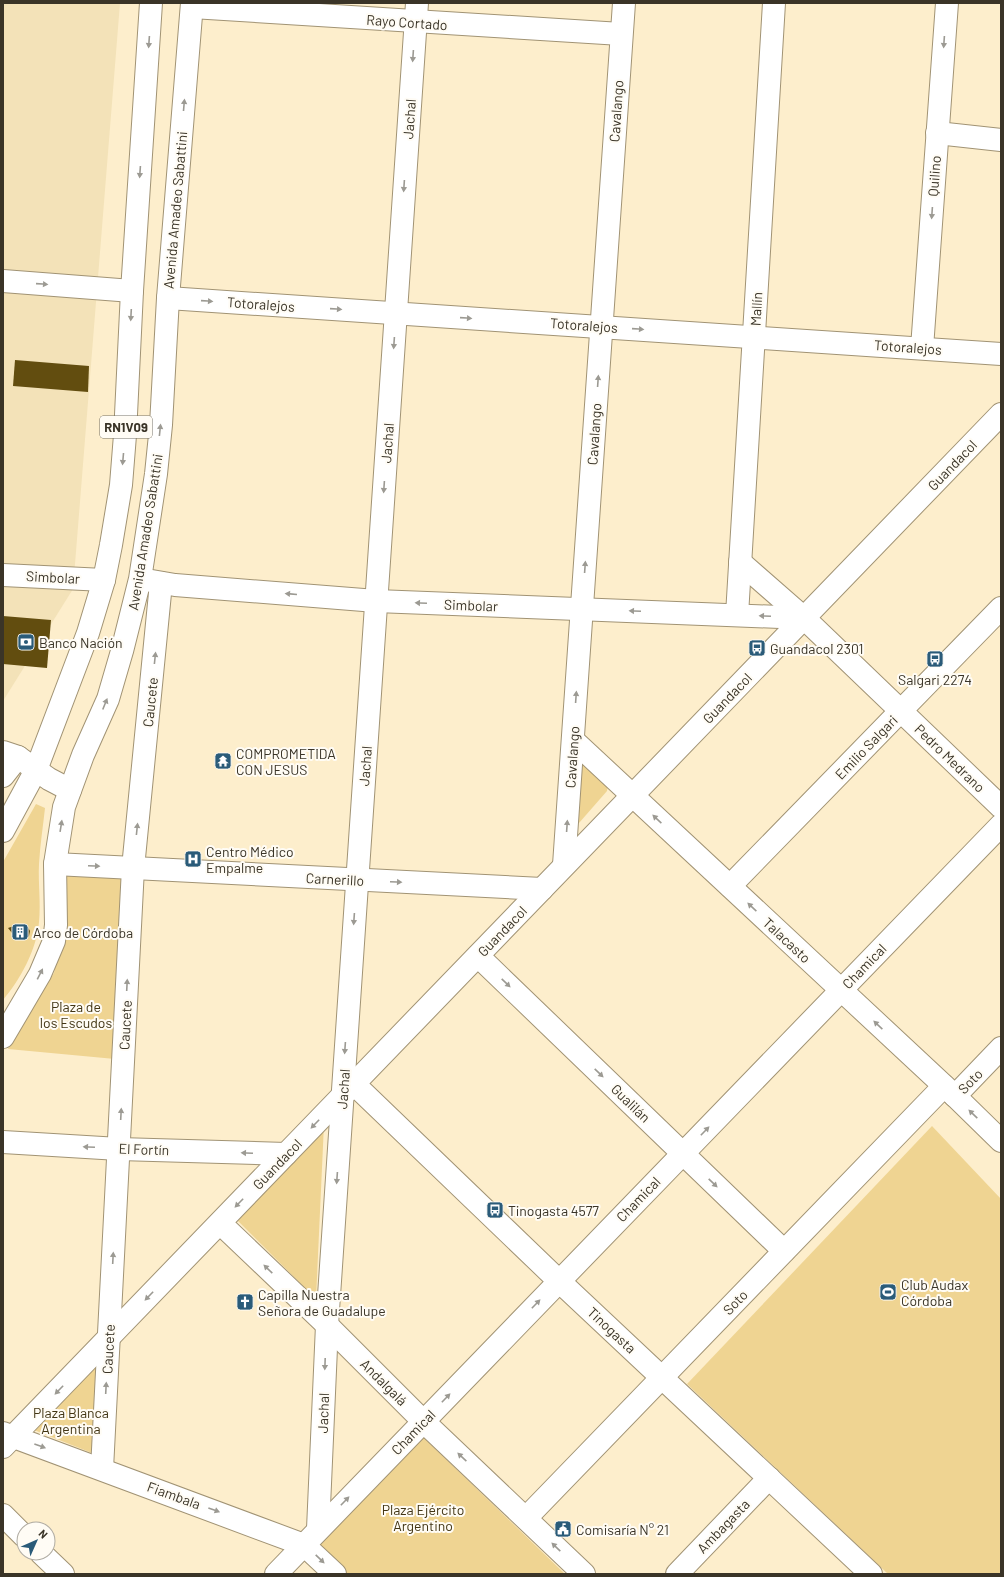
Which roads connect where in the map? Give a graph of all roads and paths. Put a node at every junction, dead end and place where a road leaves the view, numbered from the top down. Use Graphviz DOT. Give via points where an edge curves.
graph roads {
  1 [pos="151,3"];
  2 [pos="624,3"];
  3 [pos="774,3"];
  4 [pos="947,3"];
  5 [pos="192,5"];
  6 [pos="416,13"];
  7 [pos="622,34"];
  8 [pos="937,133"];
  9 [pos="1001,140"];
  10 [pos="3,281"];
  11 [pos="132,291"];
  12 [pos="168,298"];
  13 [pos="396,313"];
  14 [pos="601,326"];
  15 [pos="754,337"];
  16 [pos="922,348"];
  17 [pos="1001,354"];
  18 [pos="1001,414"];
  19 [pos="740,562"];
  20 [pos="3,575"];
  21 [pos="140,579"];
  22 [pos="104,580"];
  23 [pos="161,583"];
  24 [pos="376,601"];
  25 [pos="1001,608"];
  26 [pos="582,609"];
  27 [pos="737,615"];
  28 [pos="804,618"];
  29 [pos="901,711"];
  30 [pos="573,740"];
  31 [pos="10,754"];
  32 [pos="36,770"];
  33 [pos="3,776"];
  34 [pos="70,790"];
  35 [pos="632,796"];
  36 [pos="1001,807"];
  37 [pos="1001,825"];
  38 [pos="3,831"];
  39 [pos="55,864"];
  40 [pos="564,865"];
  41 [pos="133,868"];
  42 [pos="357,880"];
  43 [pos="730,886"];
  44 [pos="542,889"];
  45 [pos="478,956"];
  46 [pos="841,990"];
  47 [pos="12,1014"];
  48 [pos="3,1037"];
  49 [pos="1001,1048"];
  50 [pos="348,1090"];
  51 [pos="950,1091"];
  52 [pos="1001,1141"];
  53 [pos="3,1142"];
  54 [pos="119,1148"];
  55 [pos="683,1153"];
  56 [pos="286,1154"];
  57 [pos="220,1223"];
  58 [pos="784,1251"];
  59 [pos="559,1281"];
  60 [pos="327,1326"];
  61 [pos="109,1338"];
  62 [pos="663,1377"];
  63 [pos="424,1421"];
  64 [pos="6,1439"];
  65 [pos="102,1469"];
  66 [pos="769,1478"];
  67 [pos="3,1515"];
  68 [pos="526,1518"];
  69 [pos="16,1528"];
  70 [pos="311,1537"];
  71 [pos="49,1561"];
  72 [pos="63,1574"];
  73 [pos="276,1574"];
  74 [pos="335,1574"];
  75 [pos="584,1574"];
  76 [pos="677,1574"];
  77 [pos="871,1574"];
  1 -- 11 [label="street, RN1V09, one-way"];
  2 -- 7 [label="street, Cavalango"];
  3 -- 15 [label="street, Mallín"];
  4 -- 8 [label="street, Quilino, one-way"];
  5 -- 6 [label="street, Rayo Cortado"];
  12 -- 5 [label="street, Avenida Amadeo Sabattini / RN1V09, one-way"];
  6 -- 7 [label="street, Rayo Cortado"];
  6 -- 13 [label="street, Jachal, one-way"];
  7 -- 14 [label="street, Cavalango"];
  8 -- 9 [label="street"];
  8 -- 16 [label="street, Quilino, one-way"];
  10 -- 11 [label="street, one-way"];
  11 -- 22 [label="street, RN1V09, one-way" via="122,478"];
  12 -- 13 [label="street, Totoralejos, one-way"];
  21 -- 12 [label="street, Avenida Amadeo Sabattini / RN1V09, one-way" via="156,474"];
  13 -- 14 [label="street, Totoralejos, one-way"];
  13 -- 24 [label="street, Jachal, one-way"];
  14 -- 15 [label="street, Totoralejos, one-way"];
  26 -- 14 [label="street, Cavalango, one-way"];
  15 -- 16 [label="street, Totoralejos"];
  15 -- 19 [label="street, Mallín"];
  16 -- 17 [label="street, Totoralejos"];
  18 -- 28 [label="street, Guandacol"];
  19 -- 27 [label="street, Mallín"];
  19 -- 28 [label="street, Pedro Medrano"];
  20 -- 22 [label="street, Simbolar"];
  21 -- 23 [label="street, Simbolar"];
  34 -- 21 [label="street, Avenida Amadeo Sabattini / RN1V09, one-way" via="108,699"];
  22 -- 32 [label="street, RN1V09" via="88,633"];
  24 -- 23 [label="street, Simbolar, one-way"];
  41 -- 23 [label="street, Caucete, one-way"];
  26 -- 24 [label="street, Simbolar, one-way"];
  24 -- 42 [label="street, Jachal"];
  25 -- 29 [label="street, Emilio Salgari"];
  27 -- 26 [label="street, Simbolar, one-way"];
  30 -- 26 [label="street, Cavalango, one-way"];
  28 -- 27 [label="street, Simbolar, one-way"];
  28 -- 29 [label="street, Pedro Medrano"];
  28 -- 35 [label="street, Guandacol"];
  29 -- 36 [label="street, Pedro Medrano"];
  29 -- 43 [label="street, Emilio Salgari"];
  30 -- 35 [label="street, Talacasto"];
  40 -- 30 [label="street, Cavalango, one-way"];
  31 -- 32 [label="street"];
  31 -- 33 [label="street"];
  32 -- 34 [label="street"];
  32 -- 38 [label="street, RN1V09"];
  39 -- 34 [label="street, Avenida Amadeo Sabattini / RN1V09, one-way" via="64,807"];
  35 -- 40 [label="street, Guandacol"];
  43 -- 35 [label="street, Talacasto, one-way"];
  37 -- 46 [label="street, Chamical"];
  39 -- 41 [label="street, Carnerillo, one-way"];
  47 -- 39 [label="street, Avenida Amadeo Sabattini / RN1V09, one-way" via="40,974 54,941"];
  40 -- 44 [label="street, Guandacol"];
  41 -- 42 [label="street, Carnerillo"];
  54 -- 41 [label="street, Caucete, one-way"];
  42 -- 44 [label="street, Carnerillo, one-way"];
  42 -- 50 [label="street, Jachal, one-way"];
  46 -- 43 [label="street, Talacasto, one-way"];
  44 -- 45 [label="street, Guandacol"];
  45 -- 50 [label="street, Guandacol"];
  45 -- 55 [label="street, Gualilán, one-way"];
  51 -- 46 [label="street, Talacasto, one-way"];
  55 -- 46 [label="street, Chamical, one-way"];
  47 -- 48 [label="street, Avenida Amadeo Sabattini / RN1V09"];
  49 -- 51 [label="street, Soto"];
  50 -- 56 [label="street, Guandacol, one-way"];
  50 -- 59 [label="street, Tinogasta"];
  50 -- 60 [label="street, Jachal, one-way"];
  52 -- 51 [label="street, Talacasto, one-way"];
  51 -- 58 [label="street, Soto"];
  54 -- 53 [label="street, El Fortín, one-way"];
  56 -- 54 [label="street, El Fortín, one-way"];
  61 -- 54 [label="street, Caucete, one-way"];
  55 -- 58 [label="street, Gualilán, one-way"];
  55 -- 59 [label="street, Chamical"];
  56 -- 57 [label="street, Guandacol, one-way"];
  60 -- 57 [label="street, Andalgalá, one-way"];
  57 -- 61 [label="street, Guandacol, one-way"];
  58 -- 62 [label="street, Soto"];
  59 -- 62 [label="street, Tinogasta"];
  63 -- 59 [label="street, Chamical, one-way"];
  60 -- 63 [label="street, Andalgalá"];
  60 -- 70 [label="street, Jachal, one-way"];
  61 -- 64 [label="street, Guandacol, one-way"];
  65 -- 61 [label="street, Caucete, one-way"];
  62 -- 66 [label="street, Tinogasta"];
  62 -- 68 [label="street, Soto"];
  68 -- 63 [label="street, Andalgalá, one-way"];
  70 -- 63 [label="street, Chamical, one-way"];
  64 -- 65 [label="street, Fiambala, one-way"];
  65 -- 70 [label="street, Fiambala, one-way"];
  66 -- 76 [label="street, Ambagasta"];
  66 -- 77 [label="street, Tinogasta"];
  67 -- 69 [label="street"];
  75 -- 68 [label="street, Andalgalá, one-way"];
  70 -- 73 [label="street, Chamical"];
  70 -- 74 [label="street, Fiambala, one-way"];
  71 -- 72 [label="street"];
}
